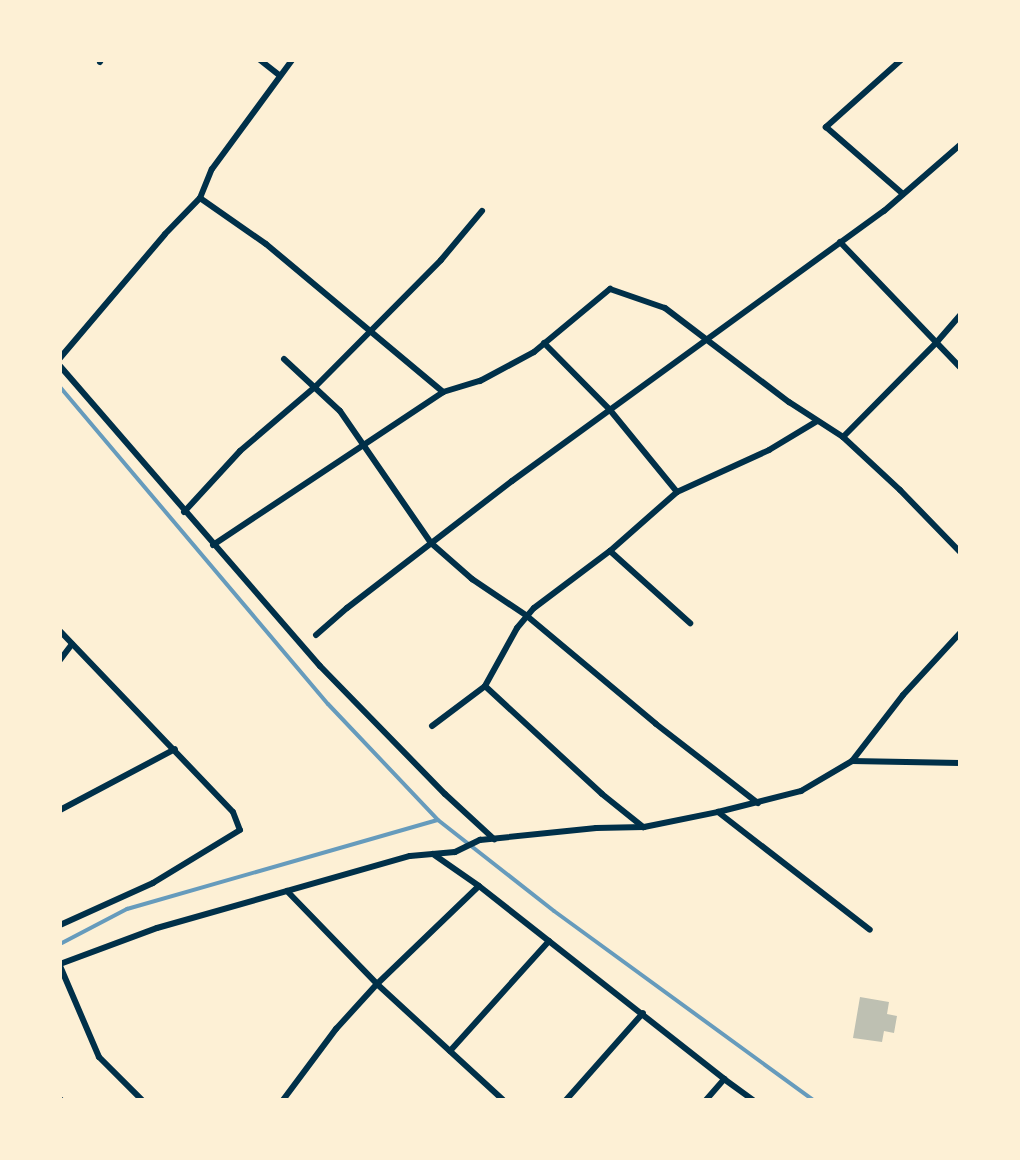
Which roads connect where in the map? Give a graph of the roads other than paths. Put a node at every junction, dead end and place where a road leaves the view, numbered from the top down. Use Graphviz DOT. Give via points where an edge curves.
graph roads {
  1 [pos="260,60"];
  2 [pos="292,60"];
  3 [pos="901,60"];
  4 [pos="279,75"];
  5 [pos="960,144"];
  6 [pos="903,194"];
  7 [pos="200,198"];
  8 [pos="482,210"];
  9 [pos="840,242"];
  10 [pos="960,315"];
  11 [pos="371,330"];
  12 [pos="707,339"];
  13 [pos="544,343"];
  14 [pos="936,343"];
  15 [pos="60,358"];
  16 [pos="284,359"];
  17 [pos="60,366"];
  18 [pos="960,367"];
  19 [pos="316,386"];
  20 [pos="443,392"];
  21 [pos="610,410"];
  22 [pos="817,421"];
  23 [pos="843,437"];
  24 [pos="366,445"];
  25 [pos="677,492"];
  26 [pos="184,512"];
  27 [pos="431,543"];
  28 [pos="213,545"];
  29 [pos="610,551"];
  30 [pos="960,552"];
  31 [pos="527,616"];
  32 [pos="690,623"];
  33 [pos="60,631"];
  34 [pos="960,633"];
  35 [pos="316,635"];
  36 [pos="72,644"];
  37 [pos="60,660"];
  38 [pos="485,687"];
  39 [pos="432,726"];
  40 [pos="175,749"];
  41 [pos="852,761"];
  42 [pos="960,763"];
  43 [pos="758,803"];
  44 [pos="60,810"];
  45 [pos="718,812"];
  46 [pos="644,827"];
  47 [pos="494,839"];
  48 [pos="432,854"];
  49 [pos="478,886"];
  50 [pos="287,891"];
  51 [pos="60,925"];
  52 [pos="870,930"];
  53 [pos="549,941"];
  54 [pos="60,965"];
  55 [pos="376,984"];
  56 [pos="643,1013"];
  57 [pos="450,1051"];
  58 [pos="724,1079"];
  59 [pos="142,1100"];
  60 [pos="283,1100"];
  61 [pos="503,1100"];
  62 [pos="566,1100"];
  63 [pos="706,1100"];
  64 [pos="753,1100"];
  1 -- 4 [label="street"];
  2 -- 4 [label="street"];
  3 -- 6 [label="street" via="826,127"];
  4 -- 7 [label="street" via="212,169"];
  5 -- 6 [label="street"];
  6 -- 9 [label="street"];
  7 -- 11 [label="street" via="266,244"];
  7 -- 15 [label="street"];
  8 -- 11 [label="street" via="441,260"];
  9 -- 12 [label="street"];
  9 -- 14 [label="street"];
  10 -- 14 [label="street"];
  11 -- 19 [label="street"];
  11 -- 20 [label="street"];
  12 -- 13 [label="street" via="665,308 610,290"];
  12 -- 21 [label="street"];
  12 -- 22 [label="street"];
  13 -- 20 [label="street" via="480,381"];
  13 -- 21 [label="street"];
  14 -- 18 [label="street"];
  14 -- 23 [label="street"];
  16 -- 19 [label="street"];
  17 -- 26 [label="street"];
  19 -- 24 [label="street"];
  19 -- 26 [label="street" via="240,451"];
  20 -- 24 [label="street"];
  21 -- 25 [label="street"];
  21 -- 27 [label="street"];
  22 -- 23 [label="street"];
  22 -- 25 [label="street" via="769,450"];
  23 -- 30 [label="street"];
  24 -- 27 [label="street"];
  24 -- 28 [label="street"];
  25 -- 29 [label="street"];
  26 -- 28 [label="street"];
  27 -- 31 [label="street" via="472,579"];
  27 -- 35 [label="street"];
  28 -- 47 [label="street" via="320,666"];
  29 -- 31 [label="street"];
  29 -- 32 [label="street"];
  31 -- 38 [label="street"];
  31 -- 43 [label="street"];
  33 -- 36 [label="street"];
  34 -- 41 [label="street" via="903,695"];
  36 -- 37 [label="street"];
  36 -- 40 [label="street"];
  38 -- 39 [label="street"];
  38 -- 46 [label="street"];
  40 -- 44 [label="street"];
  40 -- 51 [label="street" via="233,813 240,830 153,883"];
  41 -- 42 [label="street"];
  41 -- 43 [label="street" via="801,791"];
  43 -- 45 [label="street"];
  45 -- 46 [label="street"];
  45 -- 52 [label="street"];
  46 -- 47 [label="street"];
  47 -- 48 [label="street" via="480,840 455,852"];
  48 -- 49 [label="street"];
  48 -- 50 [label="street" via="410,856"];
  49 -- 53 [label="street"];
  49 -- 55 [label="street"];
  50 -- 54 [label="street" via="157,928"];
  50 -- 55 [label="street"];
  53 -- 56 [label="street"];
  53 -- 57 [label="street"];
  54 -- 59 [label="street" via="99,1057"];
  55 -- 57 [label="street"];
  55 -- 60 [label="street" via="336,1029"];
  56 -- 58 [label="street"];
  56 -- 62 [label="street"];
  57 -- 61 [label="street"];
  58 -- 63 [label="street"];
  58 -- 64 [label="street"];
}
